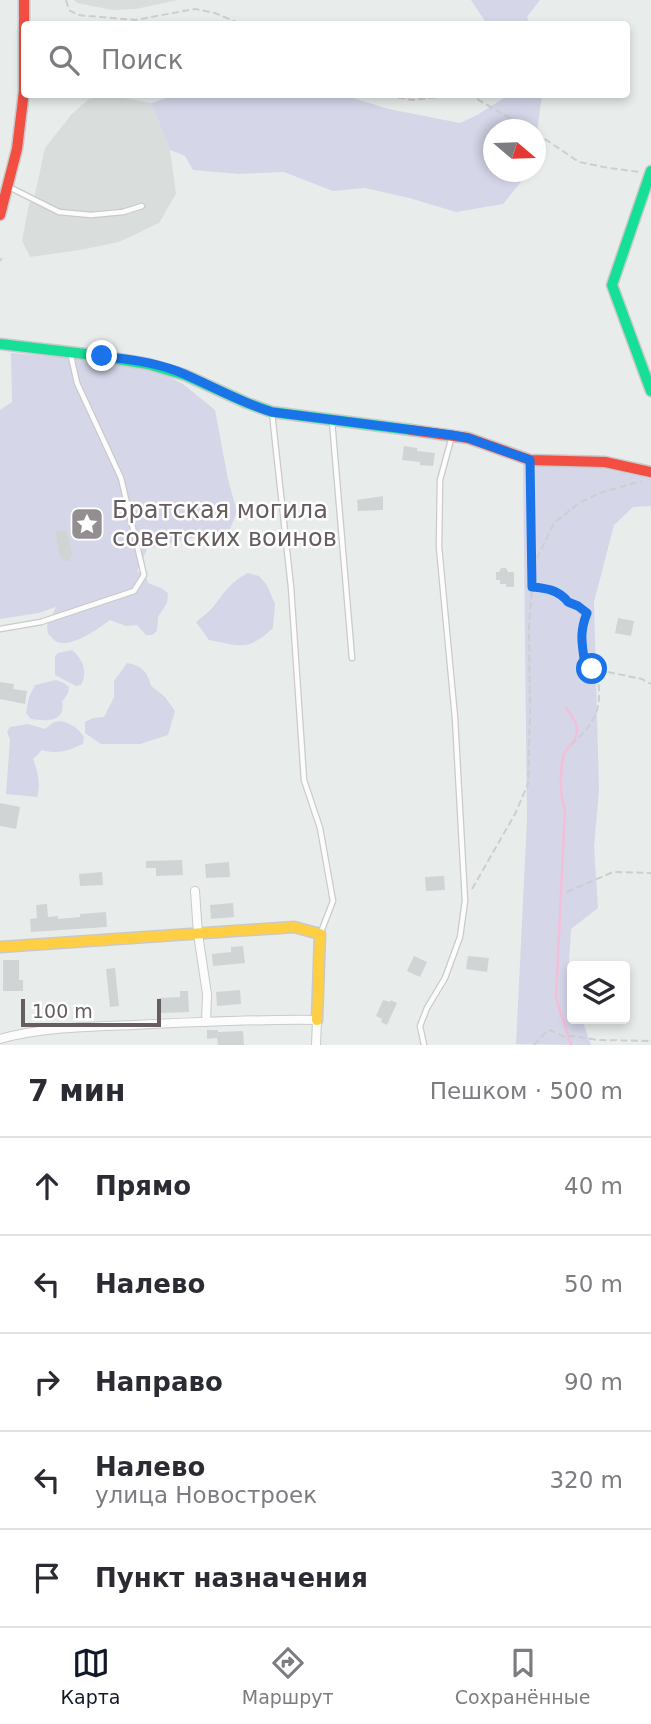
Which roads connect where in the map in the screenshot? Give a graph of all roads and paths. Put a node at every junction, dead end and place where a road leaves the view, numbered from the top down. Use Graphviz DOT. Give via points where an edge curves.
graph roads {
  1 [pos="24,0"];
  2 [pos="66,0"];
  3 [pos="24,21"];
  4 [pos="233,21"];
  5 [pos="23,98"];
  6 [pos="401,98"];
  7 [pos="430,98"];
  8 [pos="475,98"];
  9 [pos="512,119"];
  10 [pos="546,140"];
  11 [pos="651,172"];
  12 [pos="8,187"];
  13 [pos="142,206"];
  14 [pos="0,215"];
  15 [pos="0,344"];
  16 [pos="70,351"];
  17 [pos="651,391"];
  18 [pos="272,412"];
  19 [pos="332,420"];
  20 [pos="452,435"];
  21 [pos="530,460"];
  22 [pos="651,472"];
  23 [pos="640,481"];
  24 [pos="531,569"];
  25 [pos="532,587"];
  26 [pos="0,629"];
  27 [pos="352,658"];
  28 [pos="598,670"];
  29 [pos="651,684"];
  30 [pos="571,745"];
  31 [pos="651,873"];
  32 [pos="195,891"];
  33 [pos="567,892"];
  34 [pos="465,901"];
  35 [pos="320,933"];
  36 [pos="198,934"];
  37 [pos="0,947"];
  38 [pos="317,1020"];
  39 [pos="206,1022"];
  40 [pos="0,1039"];
  41 [pos="651,1041"];
  42 [pos="316,1045"];
  43 [pos="424,1045"];
  44 [pos="534,1045"];
  1 -- 3 [label="street"];
  2 -- 4 [label="path" via="69,10 78,15 135,20 195,9"];
  5 -- 12 [label="street"];
  6 -- 7 [label="path"];
  8 -- 9 [label="path"];
  10 -- 11 [label="path" via="579,162"];
  11 -- 17 [label="street" via="611,285"];
  12 -- 13 [label="lane" via="59,212 90,215"];
  12 -- 14 [label="street"];
  15 -- 16 [label="street"];
  16 -- 18 [label="street" via="161,366"];
  16 -- 26 [label="lane" via="78,383 121,478 144,575 134,591 41,622"];
  18 -- 19 [label="street"];
  18 -- 35 [label="lane" via="291,587 304,780 320,828 333,901"];
  19 -- 20 [label="street"];
  19 -- 27 [label="lane"];
  20 -- 21 [label="street"];
  20 -- 34 [label="lane" via="440,480 439,547"];
  21 -- 22 [label="street" via="605,462"];
  21 -- 24 [label="path"];
  23 -- 24 [label="path" via="579,503 554,523"];
  24 -- 25 [label="path"];
  25 -- 28 [label="path" via="551,589 587,613 581,638 585,665"];
  25 -- 34 [label="path" via="528,784"];
  28 -- 29 [label="path"];
  28 -- 30 [label="path" via="598,711"];
  31 -- 33 [label="path" via="613,872"];
  32 -- 36 [label="street"];
  34 -- 43 [label="lane" via="460,937 420,1026"];
  35 -- 36 [label="street" via="294,927"];
  35 -- 38 [label="street"];
  36 -- 37 [label="street"];
  36 -- 39 [label="street" via="207,994"];
  38 -- 39 [label="street"];
  38 -- 42 [label="street"];
  39 -- 40 [label="street" via="71,1028"];
  41 -- 44 [label="path" via="565,1037 550,1030"];
}
